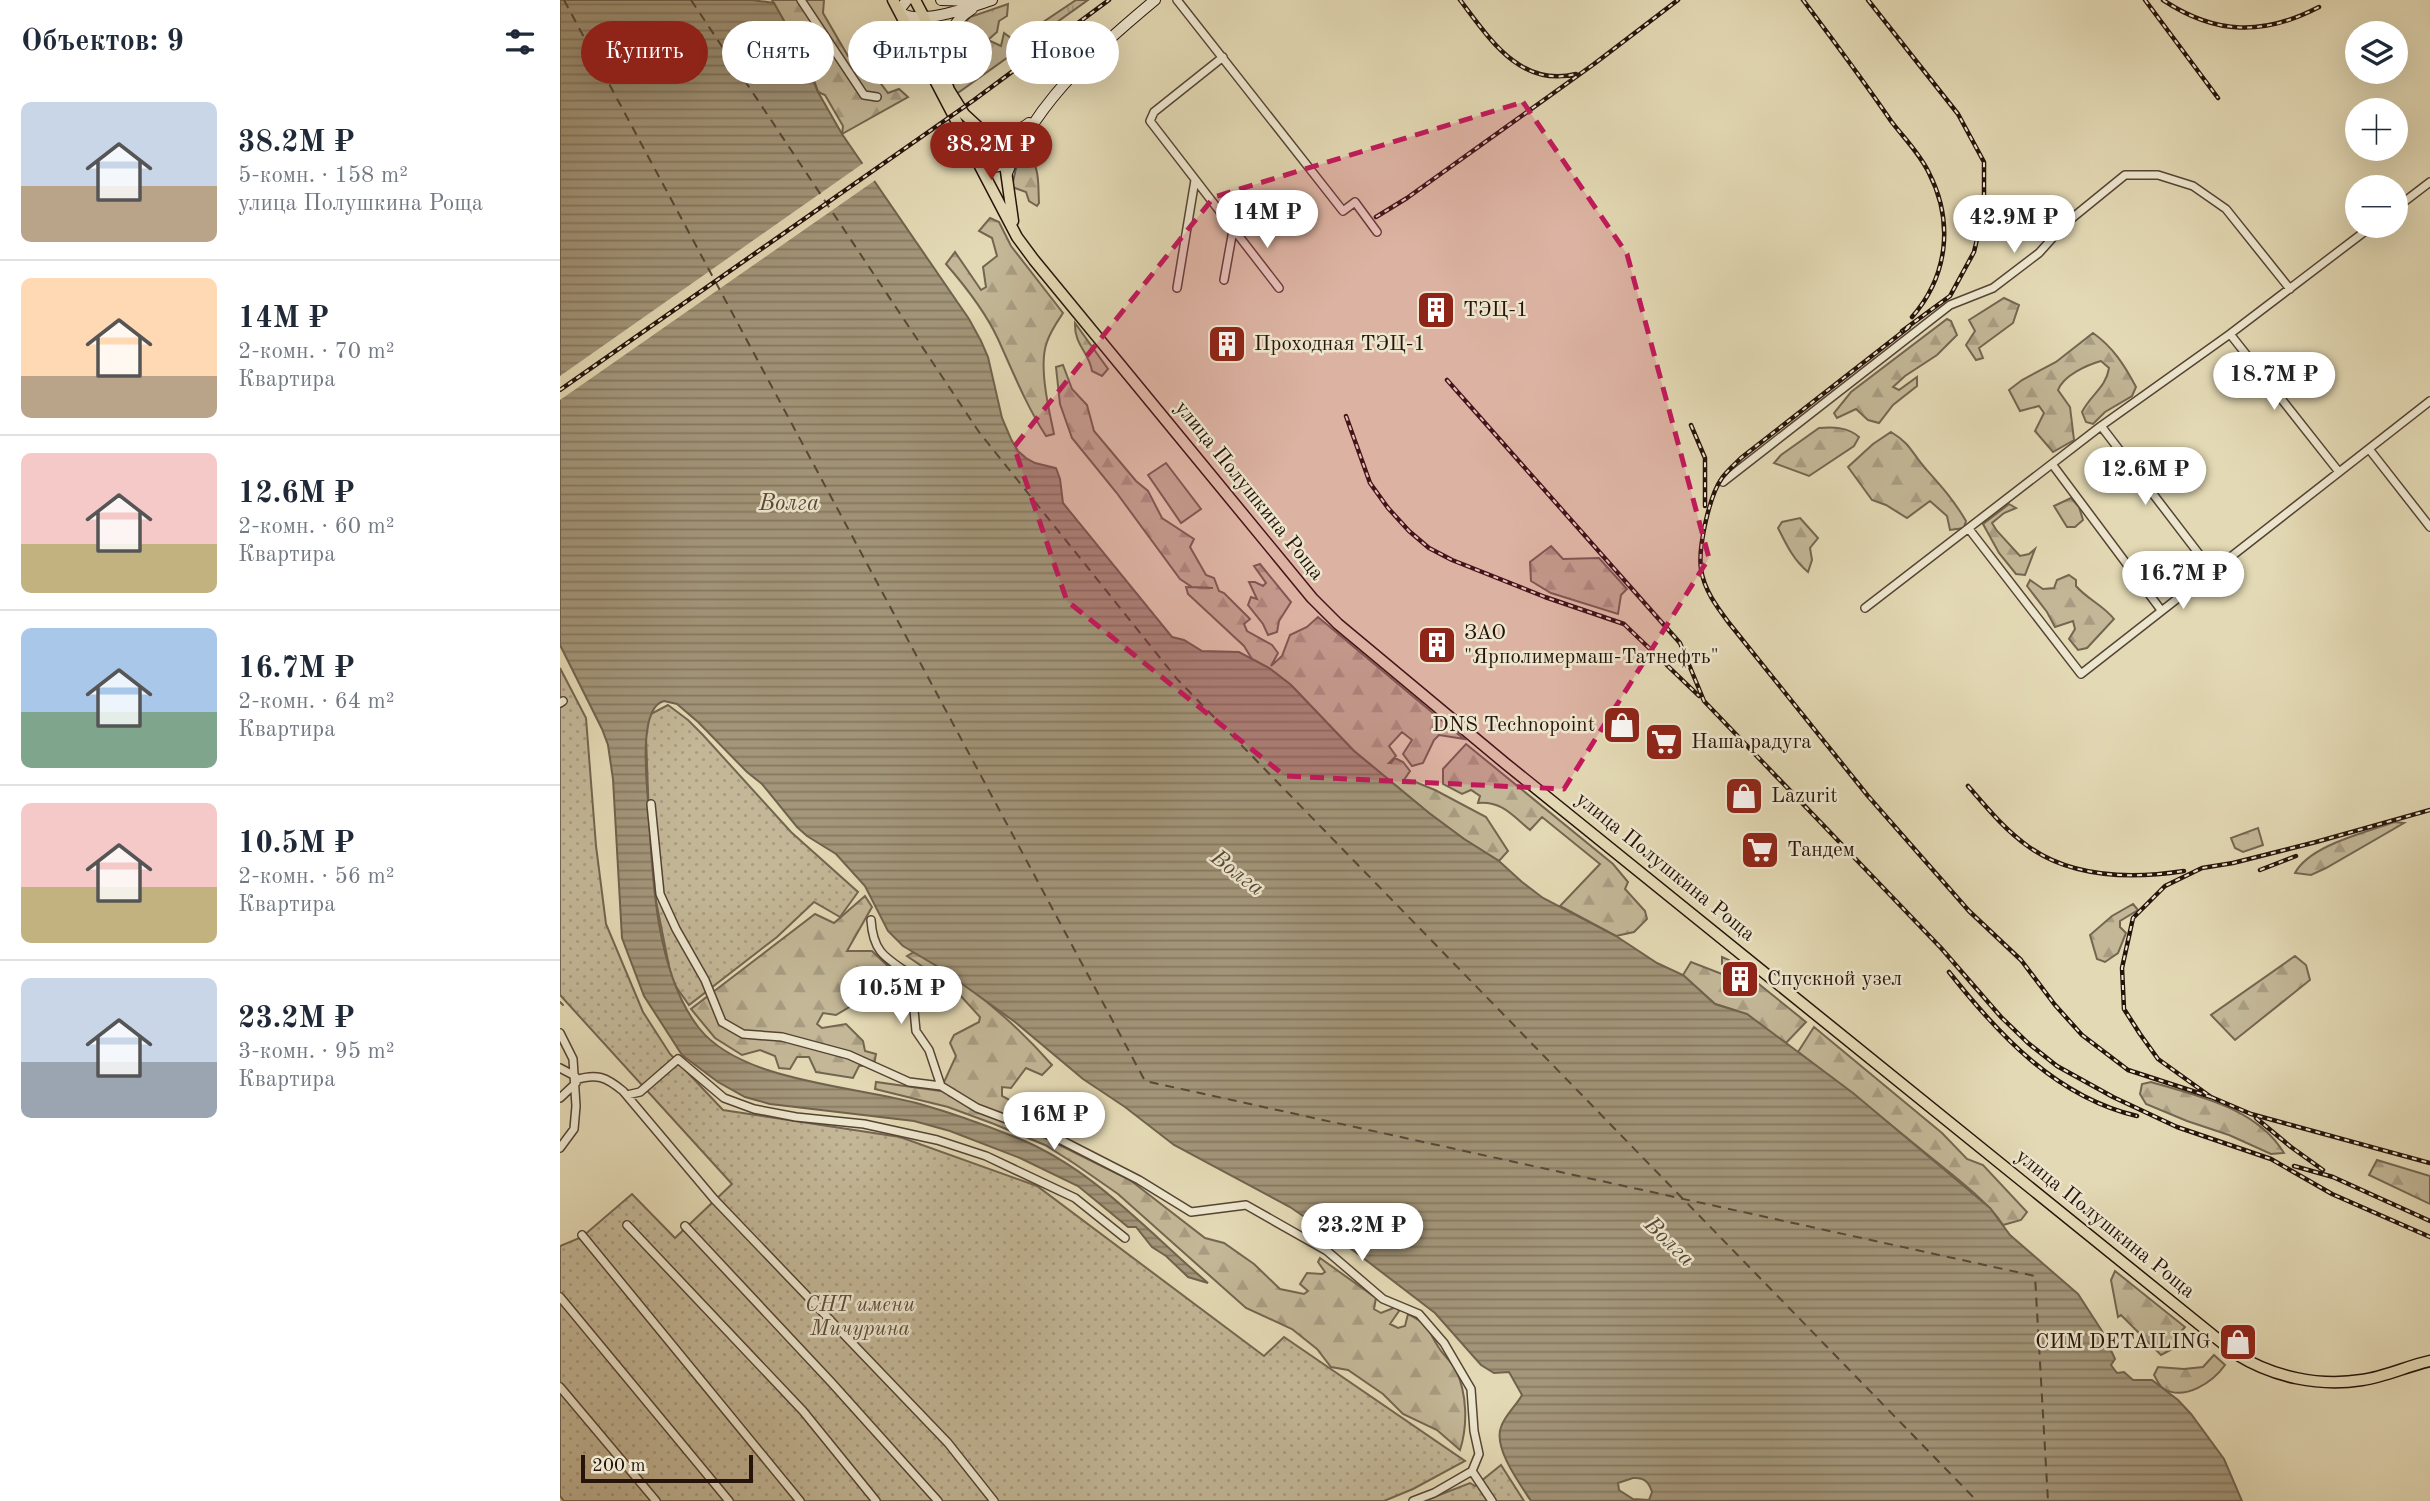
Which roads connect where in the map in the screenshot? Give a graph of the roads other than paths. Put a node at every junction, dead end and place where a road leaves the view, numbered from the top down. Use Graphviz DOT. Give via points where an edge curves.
graph roads {
  1 [pos="801,0"];
  2 [pos="893,0"];
  3 [pos="907,0"];
  4 [pos="915,0"];
  5 [pos="941,0"];
  6 [pos="1155,0"];
  7 [pos="1177,0"];
  8 [pos="988,1"];
  9 [pos="901,13"];
  10 [pos="923,17"];
  11 [pos="924,21"];
  12 [pos="959,21"];
  13 [pos="1223,57"];
  14 [pos="948,84"];
  15 [pos="877,97"];
  16 [pos="1040,113"];
  17 [pos="990,138"];
  18 [pos="980,162"];
  19 [pos="1007,168"];
  20 [pos="1195,180"];
  21 [pos="2430,182"];
  22 [pos="2408,199"];
  23 [pos="1233,230"];
  24 [pos="1377,232"];
  25 [pos="1017,237"];
  26 [pos="2356,238"];
  27 [pos="1224,280"];
  28 [pos="1177,288"];
  29 [pos="1279,288"];
  30 [pos="2290,289"];
  31 [pos="2231,334"];
  32 [pos="2430,402"];
  33 [pos="2101,426"];
  34 [pos="2369,449"];
  35 [pos="2052,464"];
  36 [pos="2339,472"];
  37 [pos="1723,482"];
  38 [pos="2430,527"];
  39 [pos="1969,529"];
  40 [pos="2212,571"];
  41 [pos="1866,608"];
  42 [pos="2161,610"];
  43 [pos="651,804"];
  44 [pos="870,920"];
  45 [pos="560,1033"];
  46 [pos="560,1068"];
  47 [pos="575,1079"];
  48 [pos="941,1086"];
  49 [pos="627,1095"];
  50 [pos="560,1098"];
  51 [pos="560,1148"];
  52 [pos="627,1225"];
  53 [pos="685,1226"];
  54 [pos="582,1235"];
  55 [pos="1125,1238"];
  56 [pos="560,1297"];
  57 [pos="2430,1362"];
  58 [pos="560,1387"];
  59 [pos="1472,1471"];
  60 [pos="656,1501"];
  61 [pos="729,1501"];
  62 [pos="800,1501"];
  63 [pos="876,1501"];
  64 [pos="938,1501"];
  65 [pos="994,1501"];
  66 [pos="1413,1501"];
  67 [pos="1492,1501"];
  1 -- 15 [label="street" via="864,95"];
  2 -- 9 [label="main road, улица Полушкина Роща"];
  3 -- 9 [label="street"];
  4 -- 10 [label="main road"];
  5 -- 8 [label="street"];
  6 -- 16 [label="street, улица Полушкина Роща" via="1075,71"];
  7 -- 13 [label="street"];
  8 -- 10 [label="street"];
  8 -- 12 [label="street"];
  9 -- 10 [label="street"];
  9 -- 18 [label="main road, улица Полушкина Роща"];
  10 -- 11 [label="main road"];
  13 -- 20 [label="street" via="1154,112 1150,121"];
  13 -- 24 [label="street" via="1343,211 1355,202"];
  14 -- 17 [label="main road" via="964,114"];
  16 -- 17 [label="street, улица Полушкина Роща" via="1024,127"];
  16 -- 19 [label="street, улица Полушкина Роща"];
  17 -- 18 [label="street" via="980,151"];
  17 -- 19 [label="main road"];
  18 -- 19 [label="street"];
  18 -- 25 [label="main road, улица Полушкина Роща"];
  19 -- 25 [label="main road, улица Полушкина Роща"];
  20 -- 23 [label="street"];
  20 -- 28 [label="street"];
  21 -- 22 [label="street"];
  23 -- 27 [label="street"];
  23 -- 29 [label="street"];
  25 -- 57 [label="main road, улица Полушкина Роща" via="1311,598 1338,624 2219,1341 2256,1365 2322,1382 2363,1380"];
  26 -- 30 [label="street"];
  30 -- 31 [label="street"];
  30 -- 37 [label="street" via="2225,209 2193,186 2158,176 2125,175 2003,281 1950,305"];
  31 -- 33 [label="street"];
  31 -- 36 [label="street"];
  32 -- 34 [label="street"];
  33 -- 35 [label="street"];
  33 -- 40 [label="street"];
  34 -- 36 [label="street"];
  34 -- 38 [label="street"];
  35 -- 39 [label="street"];
  35 -- 42 [label="street"];
  36 -- 40 [label="street"];
  39 -- 41 [label="street"];
  39 -- 42 [label="street" via="2081,674"];
  40 -- 42 [label="street"];
  43 -- 48 [label="street" via="660,894 722,1022 743,1034 782,1037 849,1055 900,1079"];
  44 -- 48 [label="street" via="872,939 884,957 908,973 916,1031 929,1050"];
  45 -- 47 [label="street" via="573,1059"];
  46 -- 47 [label="street"];
  47 -- 49 [label="street" via="593,1075"];
  47 -- 50 [label="street"];
  47 -- 51 [label="street" via="573,1129"];
  48 -- 59 [label="street" via="977,1108 1057,1138 1191,1212 1246,1205 1327,1251 1383,1299 1419,1314 1444,1343 1471,1389 1479,1454"];
  49 -- 55 [label="street" via="640,1092 678,1059 724,1098 754,1109 876,1127 986,1156 1075,1198"];
  49 -- 65 [label="street" via="714,1199 948,1443"];
  52 -- 63 [label="street" via="803,1411"];
  53 -- 64 [label="street"];
  54 -- 62 [label="street"];
  56 -- 61 [label="street"];
  58 -- 60 [label="street"];
  59 -- 66 [label="street"];
  59 -- 67 [label="street"];
}
